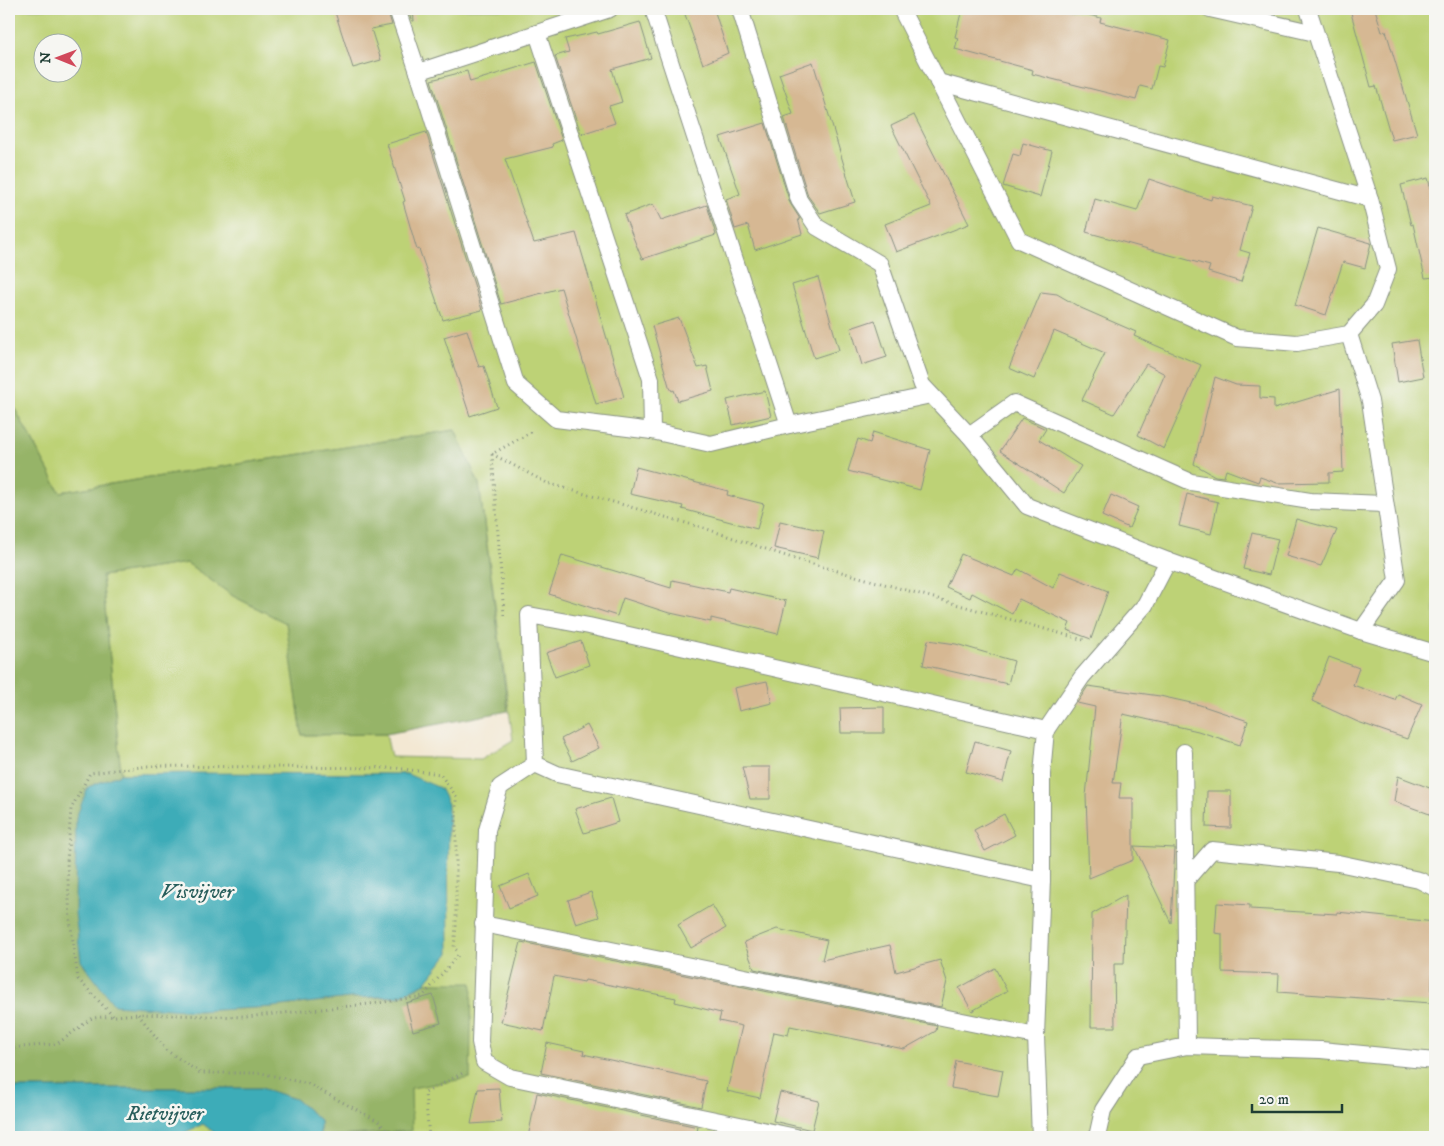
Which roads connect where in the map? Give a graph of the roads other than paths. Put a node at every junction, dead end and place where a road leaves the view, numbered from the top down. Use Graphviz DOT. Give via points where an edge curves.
graph roads {
  1 [pos="398,9"];
  2 [pos="610,9"];
  3 [pos="653,9"];
  4 [pos="740,9"];
  5 [pos="901,9"];
  6 [pos="1210,9"];
  7 [pos="1308,9"];
  8 [pos="537,33"];
  9 [pos="1316,33"];
  10 [pos="418,72"];
  11 [pos="938,82"];
  12 [pos="1370,199"];
  13 [pos="1349,334"];
  14 [pos="931,395"];
  15 [pos="789,425"];
  16 [pos="652,432"];
  17 [pos="969,435"];
  18 [pos="1384,504"];
  19 [pos="1168,561"];
  20 [pos="1362,632"];
  21 [pos="1435,653"];
  22 [pos="1046,730"];
  23 [pos="1184,752"];
  24 [pos="536,764"];
  25 [pos="1042,880"];
  26 [pos="1185,881"];
  27 [pos="1435,888"];
  28 [pos="483,924"];
  29 [pos="1036,1036"];
  30 [pos="1187,1046"];
  31 [pos="1435,1061"];
  32 [pos="796,1137"];
  33 [pos="1040,1137"];
  34 [pos="1097,1137"];
  1 -- 10 [label="lane"];
  2 -- 8 [label="lane"];
  3 -- 15 [label="lane"];
  4 -- 14 [label="lane" via="799,200 817,227 880,264 922,385"];
  5 -- 11 [label="lane"];
  6 -- 9 [label="lane"];
  7 -- 9 [label="lane"];
  8 -- 10 [label="lane"];
  8 -- 16 [label="lane" via="651,379"];
  9 -- 12 [label="lane"];
  10 -- 16 [label="lane" via="516,384 556,419"];
  11 -- 12 [label="lane"];
  11 -- 13 [label="lane" via="1019,240 1237,338 1297,343"];
  12 -- 13 [label="lane" via="1388,270 1374,304"];
  13 -- 18 [label="lane" via="1370,401"];
  14 -- 15 [label="lane"];
  14 -- 17 [label="lane"];
  15 -- 16 [label="lane" via="711,444"];
  17 -- 18 [label="lane" via="1014,403 1191,482 1310,501"];
  17 -- 19 [label="lane" via="1027,506"];
  18 -- 20 [label="lane" via="1397,580"];
  19 -- 20 [label="lane"];
  19 -- 22 [label="lane" via="1145,605 1082,678"];
  20 -- 21 [label="lane"];
  22 -- 24 [label="lane" via="528,615"];
  22 -- 25 [label="lane" via="1042,774"];
  23 -- 26 [label="lane"];
  24 -- 25 [label="lane" via="557,774"];
  24 -- 28 [label="lane" via="500,786 488,830"];
  25 -- 29 [label="lane"];
  26 -- 27 [label="lane" via="1212,850 1338,863 1418,880"];
  26 -- 30 [label="lane"];
  28 -- 29 [label="lane"];
  28 -- 32 [label="lane" via="480,1042 484,1062 510,1077"];
  29 -- 33 [label="lane"];
  30 -- 31 [label="lane" via="1321,1050"];
  30 -- 34 [label="lane" via="1138,1056 1103,1110"];
}
